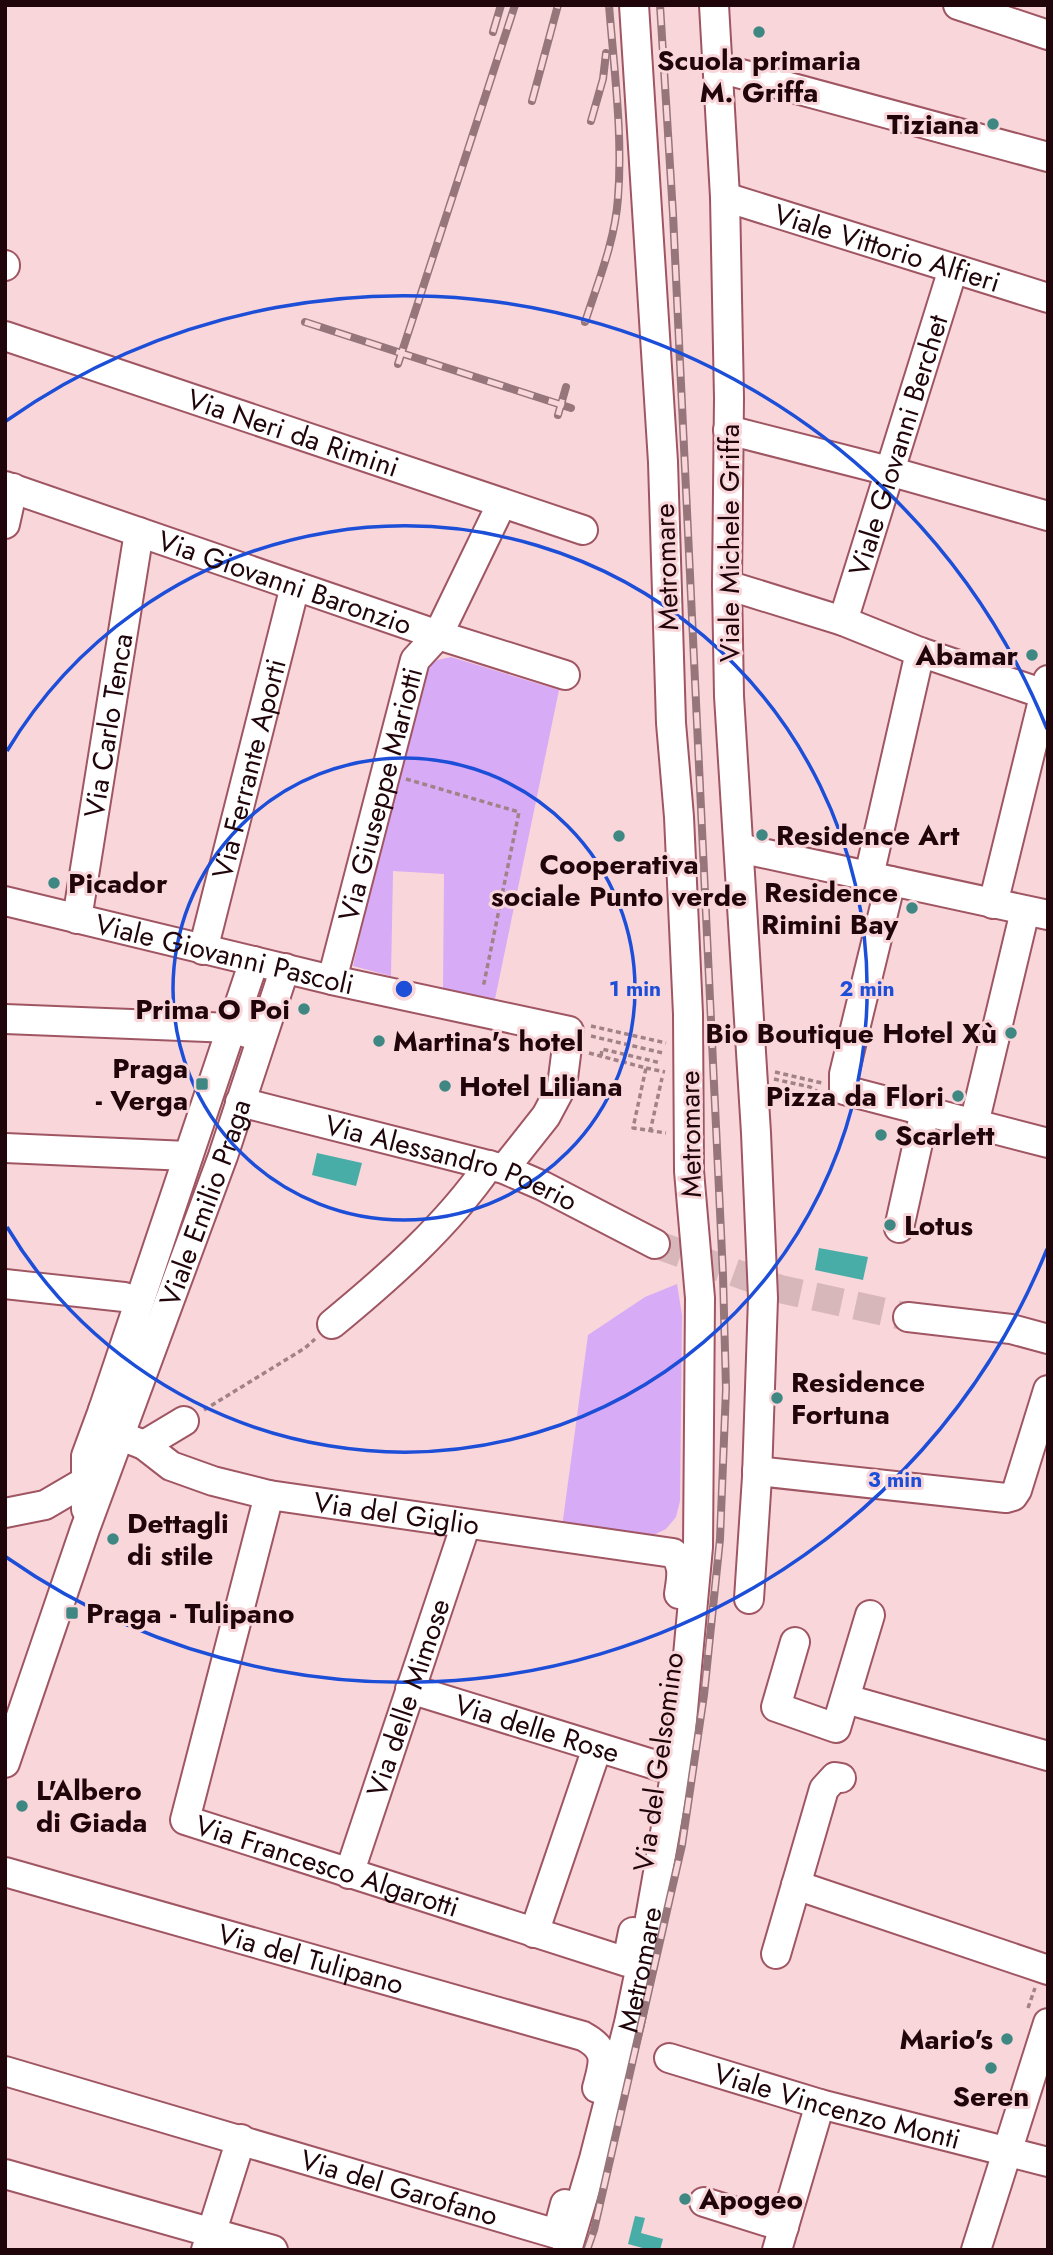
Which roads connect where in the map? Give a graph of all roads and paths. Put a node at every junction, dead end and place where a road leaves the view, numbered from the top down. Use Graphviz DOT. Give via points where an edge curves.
graph roads {
  1 [pos="634,5"];
  2 [pos="715,5"];
  3 [pos="958,5"];
  4 [pos="1048,35"];
  5 [pos="719,68"];
  6 [pos="1048,157"];
  7 [pos="725,197"];
  8 [pos="953,269"];
  9 [pos="1048,298"];
  10 [pos="5,336"];
  11 [pos="728,430"];
  12 [pos="889,471"];
  13 [pos="9,487"];
  14 [pos="502,503"];
  15 [pos="1048,516"];
  16 [pos="5,524"];
  17 [pos="583,530"];
  18 [pos="139,532"];
  19 [pos="727,585"];
  20 [pos="295,586"];
  21 [pos="843,621"];
  22 [pos="438,635"];
  23 [pos="920,652"];
  24 [pos="565,675"];
  25 [pos="1046,687"];
  26 [pos="399,777"];
  27 [pos="739,848"];
  28 [pos="880,878"];
  29 [pos="5,901"];
  30 [pos="993,904"];
  31 [pos="1036,913"];
  32 [pos="77,919"];
  33 [pos="203,950"];
  34 [pos="254,961"];
  35 [pos="285,968"];
  36 [pos="332,980"];
  37 [pos="482,991"];
  38 [pos="5,1019"];
  39 [pos="232,1028"];
  40 [pos="576,1028"];
  41 [pos="262,1037"];
  42 [pos="588,1053"];
  43 [pos="663,1053"];
  44 [pos="601,1056"];
  45 [pos="661,1063"];
  46 [pos="646,1068"];
  47 [pos="662,1078"];
  48 [pos="757,1080"];
  49 [pos="834,1095"];
  50 [pos="240,1102"];
  51 [pos="812,1102"];
  52 [pos="925,1111"];
  53 [pos="974,1124"];
  54 [pos="650,1132"];
  55 [pos="667,1133"];
  56 [pos="1048,1143"];
  57 [pos="5,1148"];
  58 [pos="188,1156"];
  59 [pos="497,1167"];
  60 [pos="899,1228"];
  61 [pos="655,1244"];
  62 [pos="5,1283"];
  63 [pos="139,1302"];
  64 [pos="908,1317"];
  65 [pos="332,1324"];
  66 [pos="1048,1339"];
  67 [pos="1048,1390"];
  68 [pos="103,1410"];
  69 [pos="184,1421"];
  70 [pos="132,1441"];
  71 [pos="757,1471"];
  72 [pos="86,1481"];
  73 [pos="269,1495"];
  74 [pos="5,1513"];
  75 [pos="466,1524"];
  76 [pos="85,1529"];
  77 [pos="680,1560"];
  78 [pos="748,1599"];
  79 [pos="870,1615"];
  80 [pos="795,1642"];
  81 [pos="410,1689"];
  82 [pos="846,1699"];
  83 [pos="597,1748"];
  84 [pos="1048,1756"];
  85 [pos="5,1763"];
  86 [pos="662,1767"];
  87 [pos="841,1778"];
  88 [pos="5,1872"];
  89 [pos="349,1874"];
  90 [pos="796,1885"];
  91 [pos="534,1933"];
  92 [pos="776,1954"];
  93 [pos="627,1962"];
  94 [pos="1048,1970"];
  95 [pos="1048,2023"];
  96 [pos="669,2057"];
  97 [pos="7,2079"];
  98 [pos="820,2104"];
  99 [pos="241,2139"];
  100 [pos="1006,2152"];
  101 [pos="1048,2162"];
  102 [pos="5,2174"];
  103 [pos="704,2202"];
  104 [pos="781,2238"];
  105 [pos="209,2241"];
  106 [pos="562,2242"];
  107 [pos="273,2250"];
  108 [pos="976,2250"];
  1 -- 106 [label="street, Metromare" via="663,462 671,723 688,1014 690,1171 700,1298 698,1547 679,1753 646,1941 629,2023"];
  2 -- 5 [label="street, Viale Michele Griffa"];
  3 -- 4 [label="street"];
  5 -- 6 [label="street"];
  5 -- 7 [label="street, Viale Michele Griffa"];
  7 -- 8 [label="street, Viale Vittorio Alfieri"];
  7 -- 11 [label="street, Viale Michele Griffa"];
  8 -- 9 [label="street, Viale Vittorio Alfieri"];
  8 -- 12 [label="street, Viale Giovanni Berchet"];
  10 -- 14 [label="street, Via Neri da Rimini"];
  11 -- 12 [label="street"];
  11 -- 19 [label="street, Viale Michele Griffa"];
  12 -- 15 [label="street"];
  12 -- 21 [label="street, Viale Giovanni Berchet"];
  13 -- 16 [label="street"];
  13 -- 18 [label="street, Via Giovanni Baronzio"];
  14 -- 17 [label="street, Via Neri da Rimini"];
  14 -- 22 [label="street, Via Giuseppe Mariotti"];
  18 -- 20 [label="street, Via Giovanni Baronzio"];
  18 -- 32 [label="street, Via Carlo Tenca"];
  19 -- 21 [label="street"];
  19 -- 27 [label="street, Viale Michele Griffa"];
  20 -- 22 [label="street, Via Giovanni Baronzio"];
  20 -- 33 [label="street, Via Ferrante Aporti"];
  21 -- 23 [label="street"];
  22 -- 24 [label="street, Via Giovanni Baronzio"];
  22 -- 36 [label="street, Via Giuseppe Mariotti" via="415,660"];
  23 -- 25 [label="street"];
  23 -- 28 [label="street"];
  25 -- 30 [label="street"];
  26 -- 37 [label="path" via="519,812"];
  27 -- 28 [label="street"];
  27 -- 48 [label="street, Viale Michele Griffa"];
  28 -- 30 [label="street"];
  28 -- 49 [label="street" via="844,1074"];
  29 -- 32 [label="street, Viale Giovanni Pascoli"];
  30 -- 31 [label="street"];
  31 -- 53 [label="street"];
  32 -- 33 [label="street, Viale Giovanni Pascoli"];
  33 -- 34 [label="street, Viale Giovanni Pascoli"];
  34 -- 35 [label="street, Viale Giovanni Pascoli"];
  34 -- 39 [label="street, Viale Emilio Praga"];
  35 -- 36 [label="street, Viale Giovanni Pascoli"];
  35 -- 41 [label="street, Viale Emilio Praga"];
  36 -- 40 [label="street, Viale Giovanni Pascoli"];
  38 -- 39 [label="street"];
  39 -- 41 [label="street"];
  39 -- 58 [label="street, Viale Emilio Praga"];
  40 -- 43 [label="path"];
  40 -- 46 [label="path" via="669,1044 666,1072"];
  40 -- 59 [label="street" via="562,1087 546,1116"];
  41 -- 50 [label="street, Viale Emilio Praga"];
  42 -- 44 [label="path"];
  44 -- 45 [label="path" via="602,1049"];
  44 -- 46 [label="path"];
  46 -- 54 [label="path" via="633,1128"];
  47 -- 54 [label="path"];
  48 -- 49 [label="path"];
  48 -- 49 [label="path"];
  48 -- 51 [label="path"];
  48 -- 51 [label="path" via="802,1094"];
  48 -- 71 [label="street, Viale Michele Griffa" via="763,1298"];
  49 -- 51 [label="path"];
  49 -- 52 [label="street"];
  50 -- 59 [label="street, Via Alessandro Poerio"];
  50 -- 70 [label="street, Viale Emilio Praga"];
  52 -- 53 [label="street"];
  52 -- 60 [label="street"];
  53 -- 56 [label="street"];
  54 -- 55 [label="path"];
  57 -- 58 [label="street"];
  58 -- 63 [label="street, Viale Emilio Praga"];
  59 -- 61 [label="street, Via Alessandro Poerio"];
  59 -- 65 [label="street" via="391,1275"];
  62 -- 63 [label="street"];
  63 -- 68 [label="street, Viale Emilio Praga"];
  64 -- 66 [label="street" via="1011,1329"];
  65 -- 69 [label="path" via="305,1348"];
  67 -- 71 [label="street" via="1017,1490 1006,1498"];
  68 -- 70 [label="street"];
  68 -- 72 [label="street, Viale Emilio Praga" via="86,1456"];
  69 -- 70 [label="street"];
  70 -- 73 [label="street, Via del Giglio" via="172,1466"];
  70 -- 76 [label="street, Viale Emilio Praga"];
  71 -- 78 [label="street, Viale Michele Griffa"];
  72 -- 74 [label="street" via="45,1505"];
  72 -- 76 [label="street, Viale Emilio Praga"];
  73 -- 75 [label="street, Via del Giglio"];
  73 -- 89 [label="street, Via Francesco Algarotti" via="185,1820"];
  75 -- 77 [label="street, Via del Giglio" via="647,1548 674,1553"];
  75 -- 81 [label="street, Via delle Mimose"];
  76 -- 85 [label="street, Viale Emilio Praga"];
  77 -- 86 [label="street, Via del Gelsomino"];
  79 -- 82 [label="street"];
  80 -- 82 [label="street" via="776,1707 836,1728"];
  81 -- 83 [label="street, Via delle Rose"];
  81 -- 89 [label="street, Via delle Mimose"];
  82 -- 84 [label="street"];
  83 -- 86 [label="street, Via delle Rose"];
  83 -- 91 [label="street"];
  86 -- 93 [label="street, Via del Gelsomino"];
  87 -- 90 [label="street" via="835,1777 824,1789"];
  88 -- 106 [label="street, Via del Tulipano" via="596,2043 603,2063"];
  89 -- 91 [label="street, Via Francesco Algarotti"];
  90 -- 92 [label="street"];
  90 -- 94 [label="street"];
  91 -- 93 [label="street, Via Francesco Algarotti"];
  95 -- 100 [label="street"];
  96 -- 98 [label="street, Viale Vincenzo Monti"];
  97 -- 99 [label="street, Via del Garofano"];
  98 -- 100 [label="street, Viale Vincenzo Monti"];
  98 -- 104 [label="street"];
  99 -- 105 [label="street"];
  99 -- 106 [label="street, Via del Garofano"];
  100 -- 101 [label="street, Viale Vincenzo Monti"];
  100 -- 108 [label="street"];
  102 -- 105 [label="street"];
  103 -- 104 [label="street"];
  105 -- 107 [label="street"];
}
